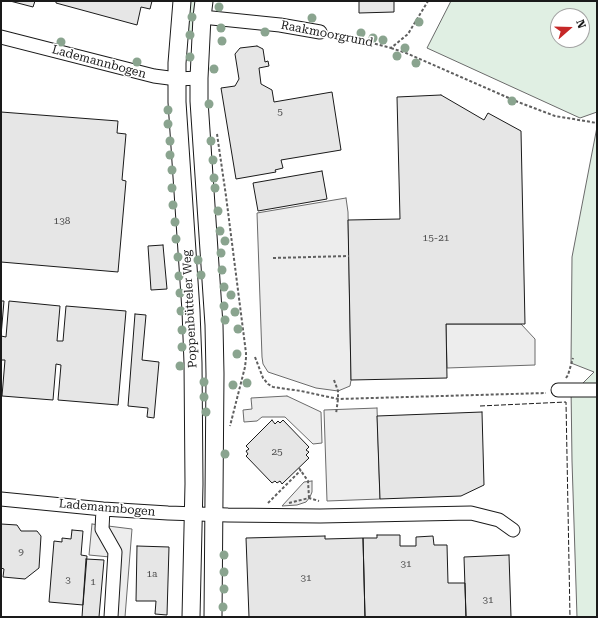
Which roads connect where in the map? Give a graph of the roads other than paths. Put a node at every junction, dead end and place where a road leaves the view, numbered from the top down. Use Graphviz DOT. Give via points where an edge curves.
graph roads {
  1 [pos="182,1"];
  2 [pos="203,9"];
  3 [pos="320,32"];
  4 [pos="1,37"];
  5 [pos="199,78"];
  6 [pos="177,79"];
  7 [pos="193,363"];
  8 [pos="215,374"];
  9 [pos="558,390"];
  10 [pos="597,390"];
  11 [pos="1,499"];
  12 [pos="103,509"];
  13 [pos="193,514"];
  14 [pos="214,515"];
  15 [pos="513,530"];
  16 [pos="111,617"];
  17 [pos="191,617"];
  18 [pos="213,617"];
  1 -- 6 [label="main road, Poppenbütteler Weg"];
  2 -- 3 [label="street, Raakmoorgrund"];
  2 -- 5 [label="main road, Poppenbütteler Weg"];
  4 -- 6 [label="street, Lademannbogen" via="154,76"];
  5 -- 6 [label="street, Lademannbogen"];
  5 -- 8 [label="main road, Poppenbütteler Weg" via="199,118"];
  6 -- 7 [label="main road, Poppenbütteler Weg"];
  7 -- 8 [label="street"];
  7 -- 13 [label="main road, Poppenbütteler Weg"];
  8 -- 14 [label="main road, Poppenbütteler Weg"];
  9 -- 10 [label="street"];
  11 -- 12 [label="street, Lademannbogen"];
  12 -- 13 [label="street, Lademannbogen"];
  12 -- 16 [label="street" via="102,529 115,552"];
  13 -- 14 [label="street, Lademannbogen"];
  13 -- 17 [label="main road, Poppenbütteler Weg"];
  14 -- 15 [label="street" via="471,513 499,520"];
  14 -- 18 [label="main road, Poppenbütteler Weg"];
}
